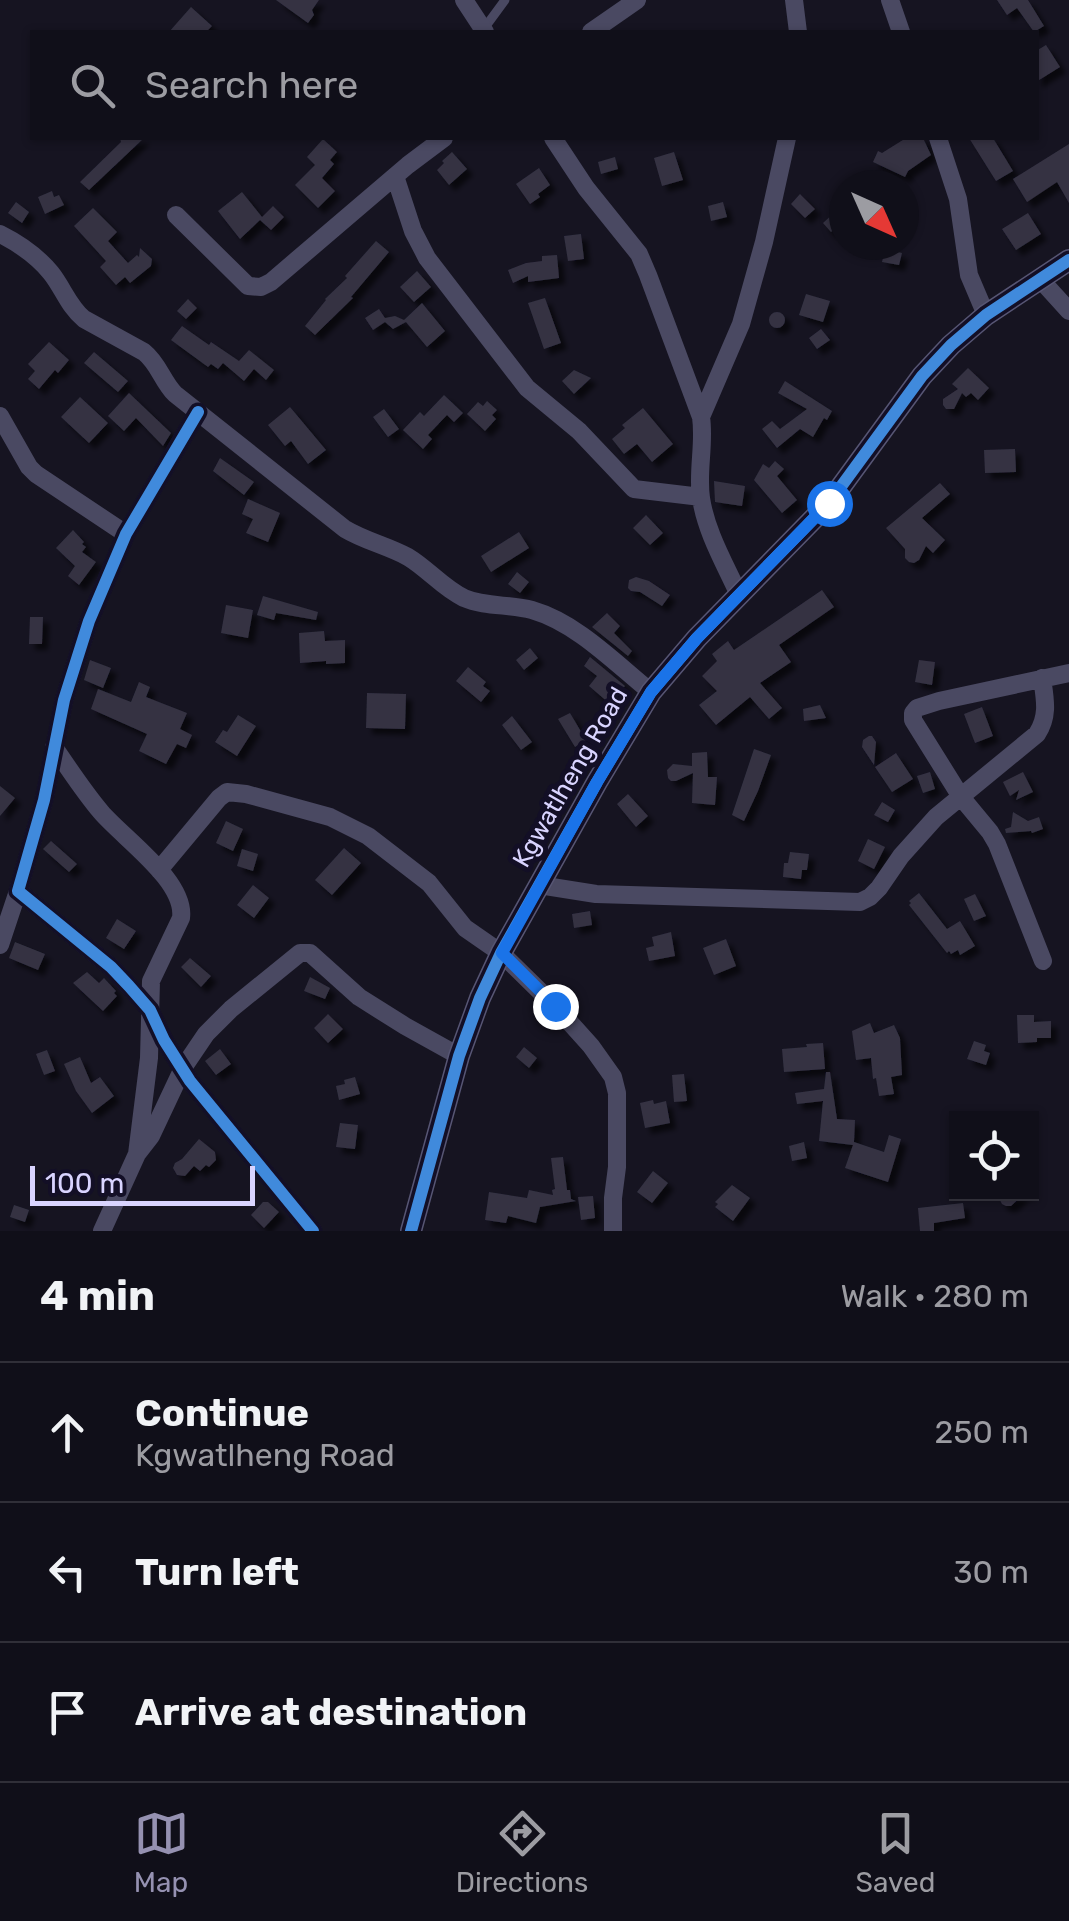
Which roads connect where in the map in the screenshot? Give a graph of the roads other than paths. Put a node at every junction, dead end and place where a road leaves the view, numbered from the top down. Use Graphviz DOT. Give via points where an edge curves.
graph roads {
  1 [pos="464,0"];
  2 [pos="505,0"];
  3 [pos="637,0"];
  4 [pos="794,0"];
  5 [pos="890,0"];
  6 [pos="483,30"];
  7 [pos="485,30"];
  8 [pos="594,30"];
  9 [pos="798,30"];
  10 [pos="900,30"];
  11 [pos="441,140"];
  12 [pos="554,140"];
  13 [pos="787,140"];
  14 [pos="939,140"];
  15 [pos="395,176"];
  16 [pos="176,215"];
  17 [pos="0,234"];
  18 [pos="1069,260"];
  19 [pos="1040,279"];
  20 [pos="1069,311"];
  21 [pos="986,315"];
  22 [pos="198,412"];
  23 [pos="0,416"];
  24 [pos="701,418"];
  25 [pos="701,497"];
  26 [pos="126,534"];
  27 [pos="739,595"];
  28 [pos="1069,672"];
  29 [pos="1042,678"];
  30 [pos="651,692"];
  31 [pos="54,748"];
  32 [pos="961,797"];
  33 [pos="159,870"];
  34 [pos="540,885"];
  35 [pos="18,890"];
  36 [pos="0,945"];
  37 [pos="502,953"];
  38 [pos="1043,962"];
  39 [pos="150,1010"];
  40 [pos="459,1056"];
  41 [pos="183,1068"];
  42 [pos="136,1154"];
  43 [pos="102,1231"];
  44 [pos="312,1231"];
  45 [pos="411,1231"];
  46 [pos="614,1231"];
  1 -- 6 [label="street"];
  2 -- 7 [label="lane"];
  3 -- 8 [label="street"];
  4 -- 9 [label="street"];
  5 -- 10 [label="street"];
  11 -- 15 [label="street"];
  12 -- 24 [label="street" via="638,254"];
  13 -- 24 [label="street" via="742,324"];
  14 -- 21 [label="street"];
  15 -- 16 [label="street" via="262,288 248,286"];
  15 -- 25 [label="street" via="427,258 526,388 634,489"];
  17 -- 22 [label="street" via="50,272 76,313 152,358 168,387"];
  18 -- 19 [label="street, Kgwatlheng Road"];
  19 -- 20 [label="street"];
  19 -- 21 [label="street, Kgwatlheng Road"];
  21 -- 27 [label="street, Kgwatlheng Road" via="922,376 829,503"];
  22 -- 26 [label="street"];
  22 -- 30 [label="street" via="345,529 407,557 459,596 550,617"];
  23 -- 26 [label="street" via="36,474"];
  24 -- 25 [label="street"];
  25 -- 27 [label="street"];
  26 -- 31 [label="street" via="89,621"];
  27 -- 30 [label="street, Kgwatlheng Road"];
  28 -- 29 [label="street"];
  29 -- 32 [label="street" via="1045,723"];
  29 -- 32 [label="street" via="938,701 913,713"];
  30 -- 34 [label="street, Kgwatlheng Road"];
  31 -- 33 [label="street" via="102,812"];
  31 -- 35 [label="street"];
  32 -- 34 [label="street" via="860,902 596,894"];
  32 -- 38 [label="street" via="997,844"];
  33 -- 37 [label="street" via="219,798 246,794 330,817 368,836 429,883 472,935"];
  33 -- 39 [label="street" via="182,908 151,981"];
  34 -- 37 [label="street, Kgwatlheng Road"];
  35 -- 36 [label="street"];
  35 -- 39 [label="street"];
  37 -- 40 [label="street, Kgwatlheng Road"];
  37 -- 46 [label="street" via="613,1078"];
  39 -- 41 [label="street"];
  39 -- 42 [label="street"];
  40 -- 41 [label="street" via="370,1004 306,952 231,1009"];
  40 -- 45 [label="street, Kgwatlheng Road"];
  41 -- 42 [label="street"];
  41 -- 44 [label="street"];
  42 -- 43 [label="street"];
}
